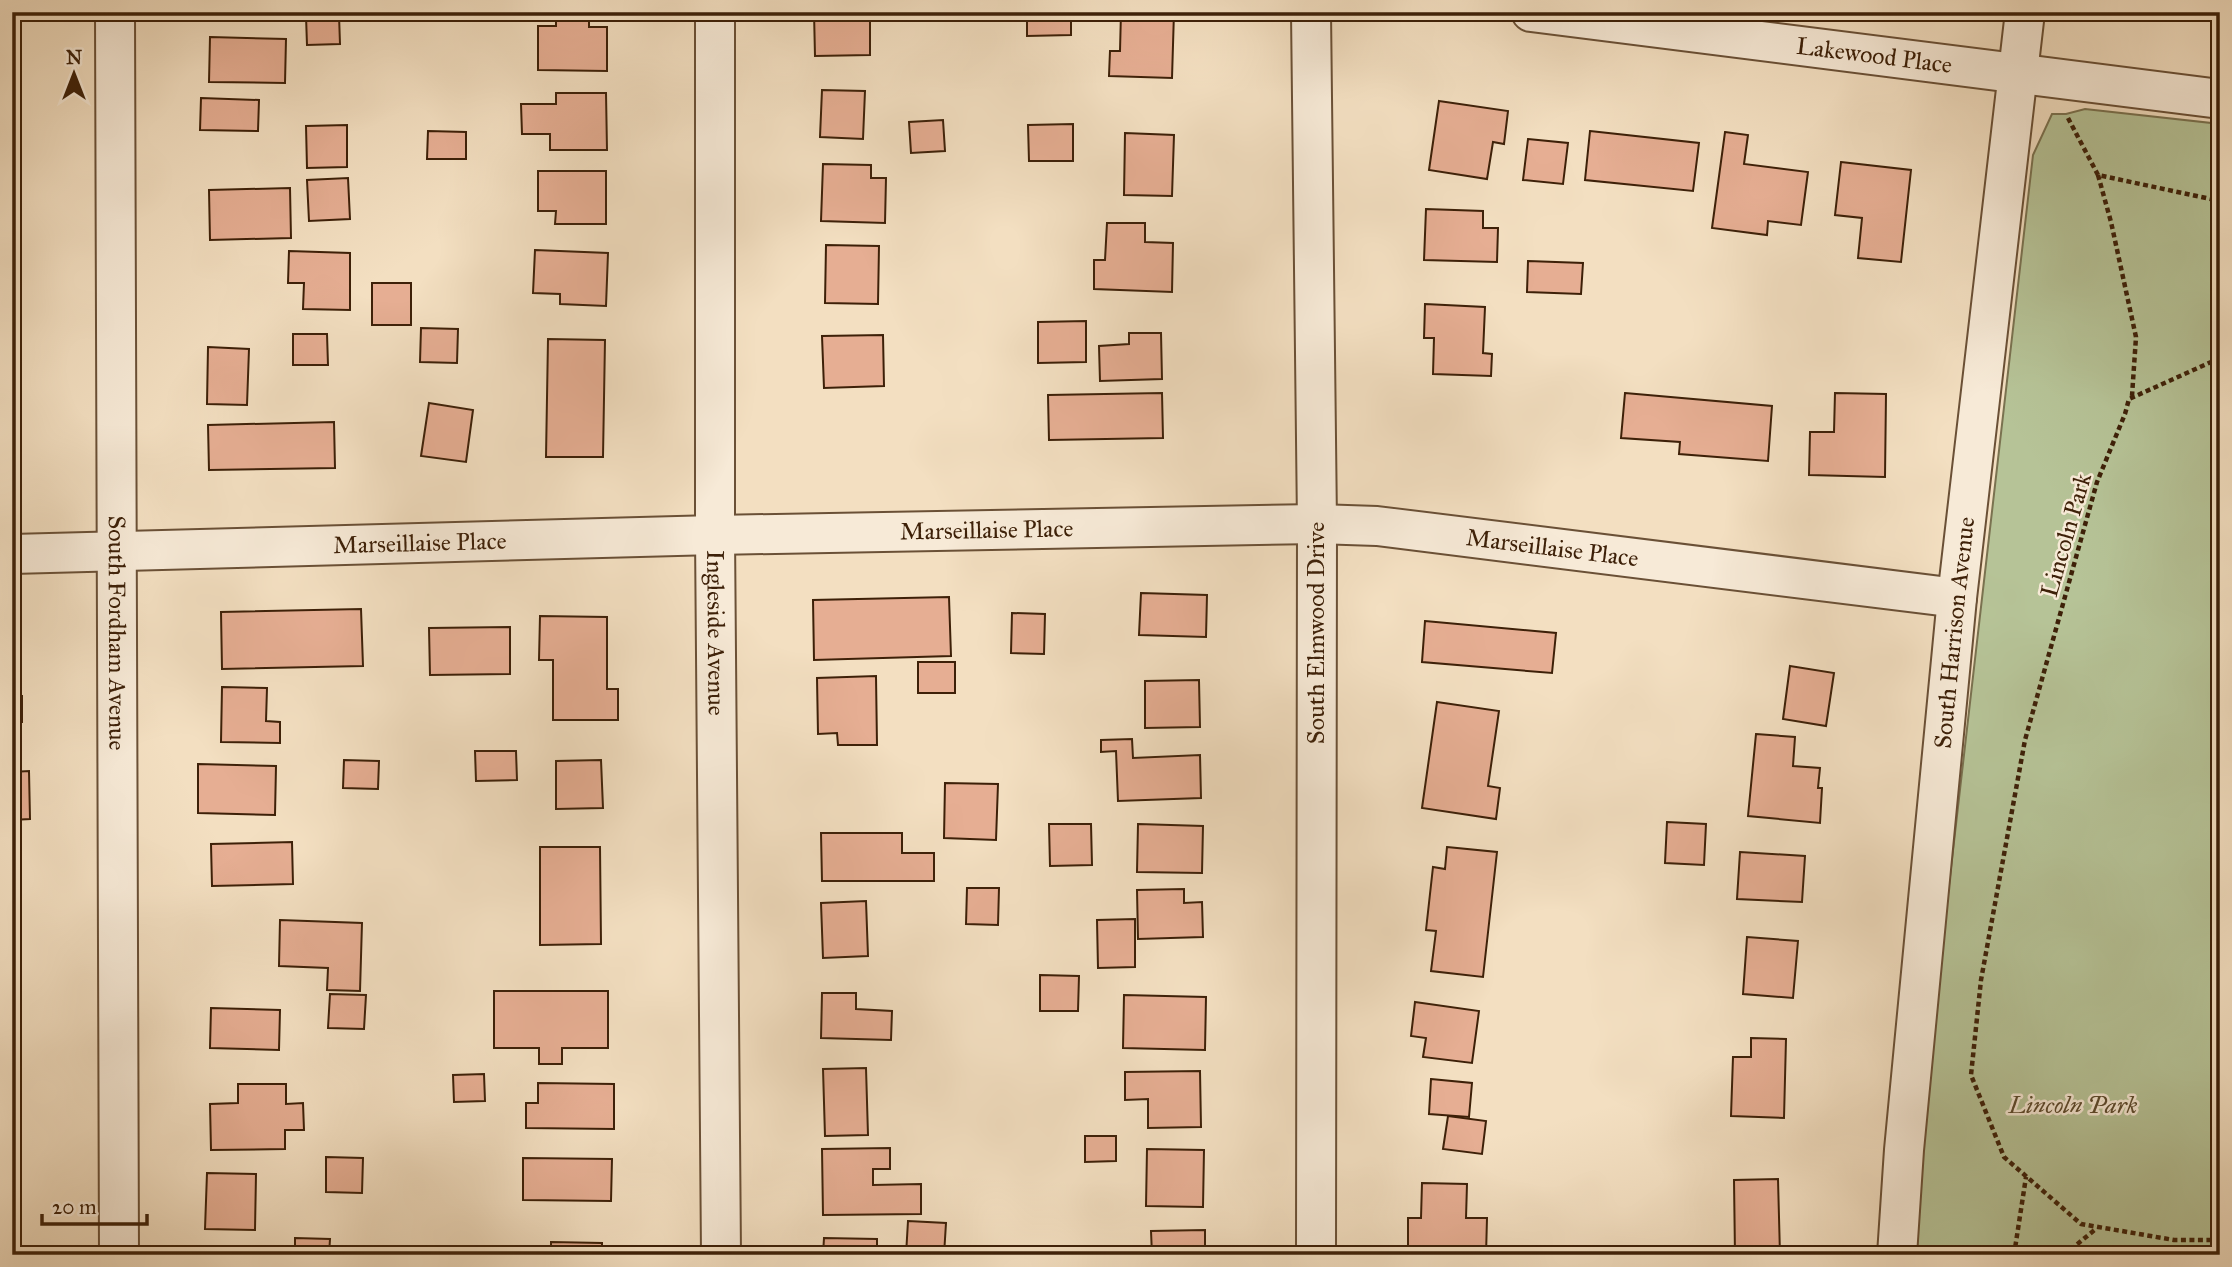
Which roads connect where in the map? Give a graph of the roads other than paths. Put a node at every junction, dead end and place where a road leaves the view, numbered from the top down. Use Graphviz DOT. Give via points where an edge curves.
graph roads {
  1 [pos="116,12"];
  2 [pos="715,12"];
  3 [pos="1311,12"];
  4 [pos="1531,12"];
  5 [pos="2025,12"];
  6 [pos="2018,75"];
  7 [pos="2220,99"];
  8 [pos="1317,524"];
  9 [pos="716,535"];
  10 [pos="116,551"];
  11 [pos="12,554"];
  12 [pos="1957,598"];
  13 [pos="119,1255"];
  14 [pos="721,1255"];
  15 [pos="1316,1255"];
  16 [pos="1897,1255"];
  1 -- 10 [label="street, South Fordham Avenue"];
  2 -- 9 [label="street, Ingleside Avenue"];
  3 -- 8 [label="street, South Elmwood Drive"];
  4 -- 6 [label="street, Lakewood Place"];
  5 -- 6 [label="street, South Harrison Avenue"];
  6 -- 7 [label="street, Lakewood Place"];
  6 -- 12 [label="street, South Harrison Avenue"];
  8 -- 9 [label="street, Marseillaise Place"];
  8 -- 12 [label="street, Marseillaise Place" via="1391,528"];
  8 -- 15 [label="street, South Elmwood Drive"];
  9 -- 10 [label="street, Marseillaise Place"];
  9 -- 14 [label="street, Ingleside Avenue"];
  10 -- 11 [label="street, Marseillaise Place"];
  10 -- 13 [label="street, South Fordham Avenue"];
  12 -- 16 [label="street, South Harrison Avenue"];
}
